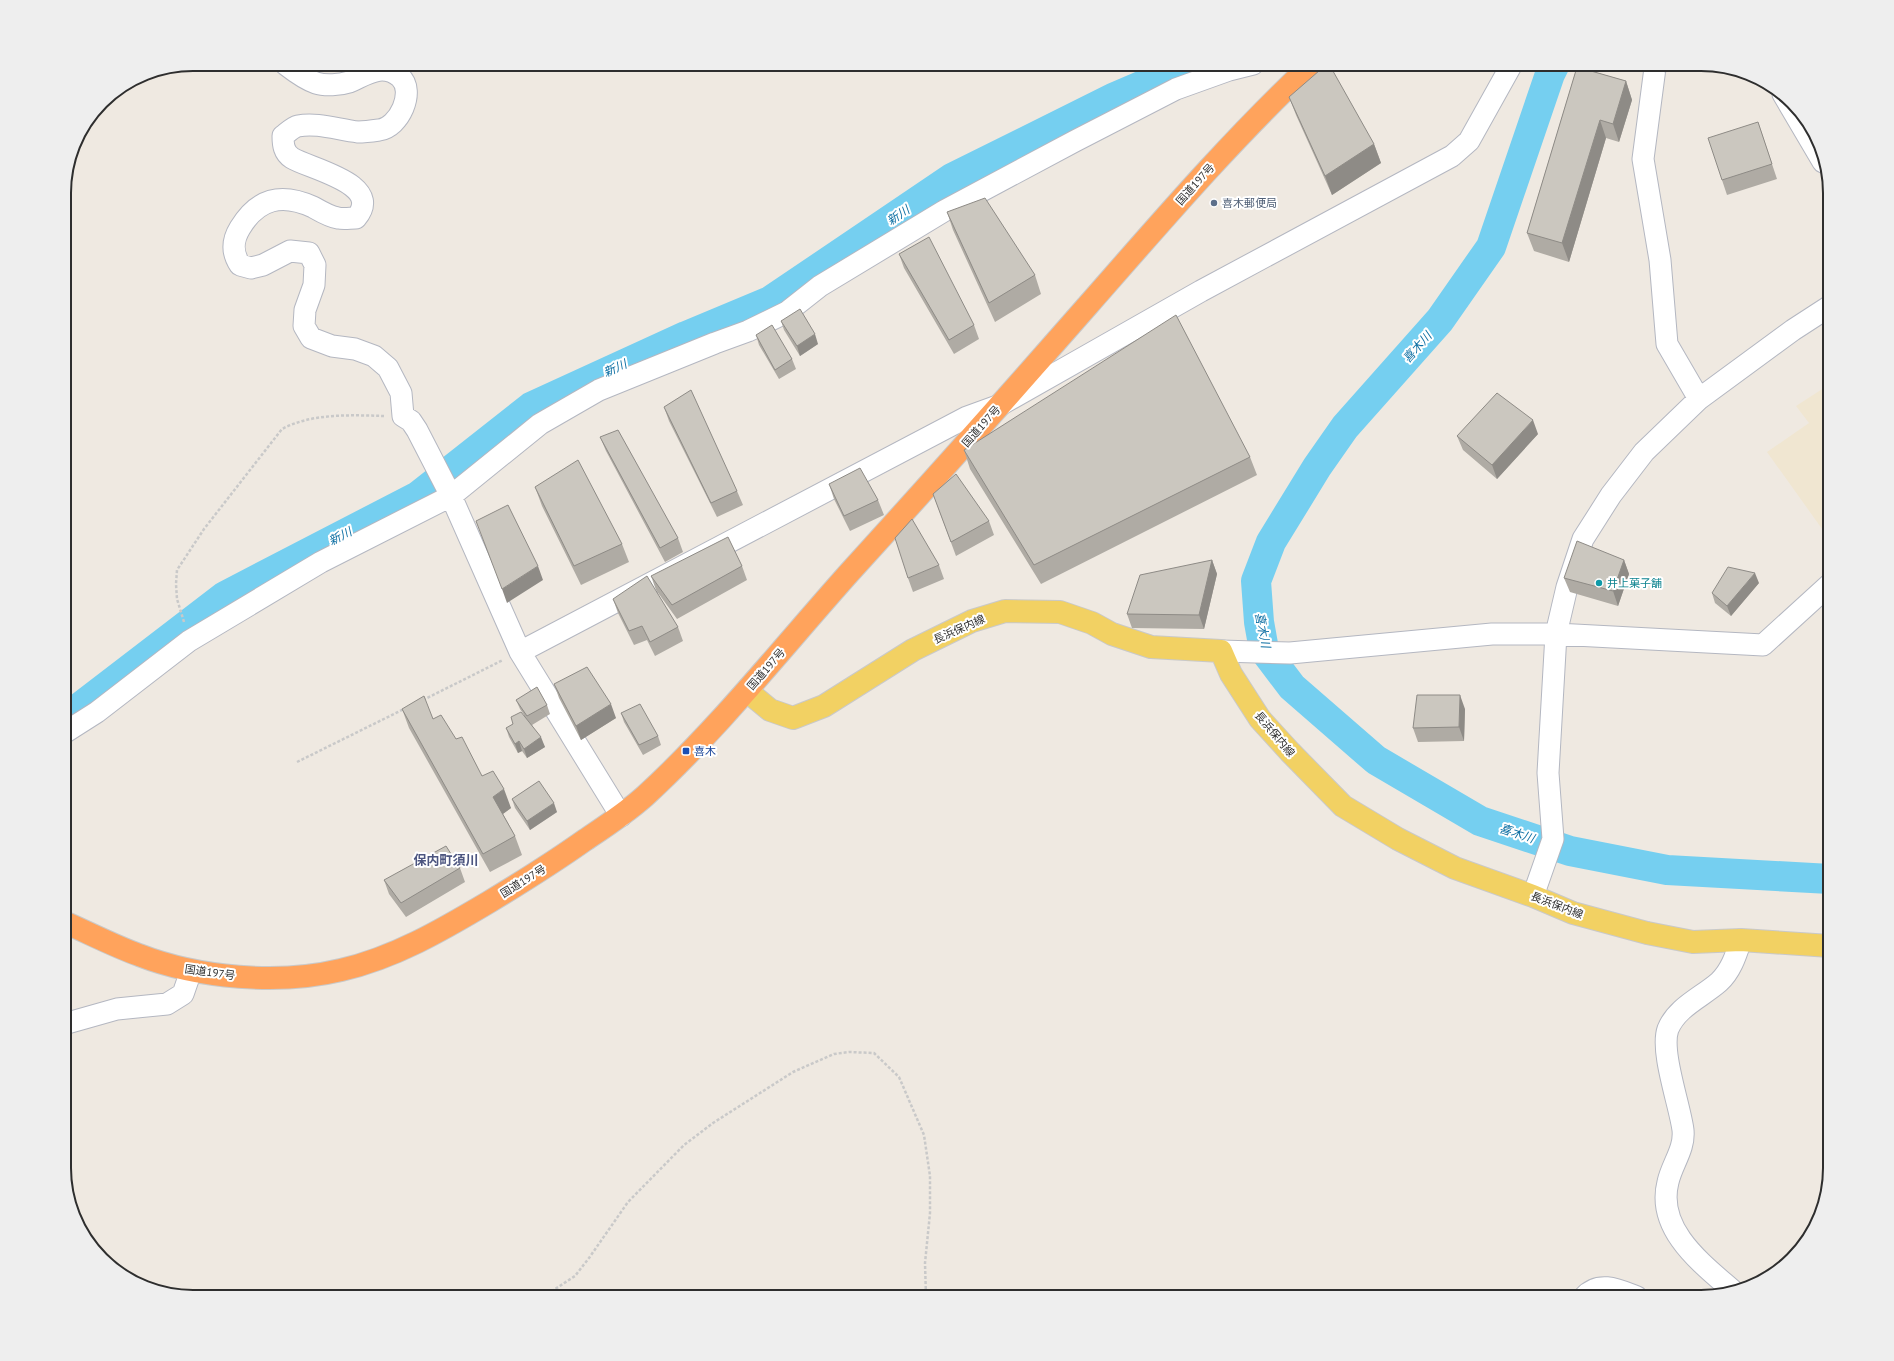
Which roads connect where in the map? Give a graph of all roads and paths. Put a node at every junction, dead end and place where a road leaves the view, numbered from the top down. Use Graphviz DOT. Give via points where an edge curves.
graph roads {
  1 [pos="295,71"];
  2 [pos="370,71"];
  3 [pos="389,71"];
  4 [pos="1226,71"];
  5 [pos="1304,71"];
  6 [pos="1508,71"];
  7 [pos="1655,71"];
  8 [pos="1797,118"];
  9 [pos="1812,143"];
  10 [pos="1823,311"];
  11 [pos="1699,399"];
  12 [pos="1000,405"];
  13 [pos="403,416"];
  14 [pos="451,496"];
  15 [pos="1823,590"];
  16 [pos="1556,634"];
  17 [pos="189,641"];
  18 [pos="1227,651"];
  19 [pos="520,652"];
  20 [pos="747,691"];
  21 [pos="419,702"];
  22 [pos="405,709"];
  23 [pos="71,729"];
  24 [pos="298,762"];
  25 [pos="621,816"];
  26 [pos="1534,892"];
  27 [pos="71,925"];
  28 [pos="1741,940"];
  29 [pos="1823,946"];
  30 [pos="191,971"];
  31 [pos="71,1022"];
  32 [pos="1729,1287"];
  33 [pos="554,1290"];
  34 [pos="926,1290"];
  35 [pos="1593,1290"];
  36 [pos="1618,1290"];
  1 -- 2 [label="street" via="316,83 332,84 348,82"];
  3 -- 13 [label="street" via="400,78 405,88 405,103 401,113 383,130 360,132 312,125 296,126 283,136 283,148 292,158 335,175 356,190 363,205 356,218 337,218 299,201 268,201 256,209 240,229 233,246 235,258 240,265 250,268 264,265 290,251 309,253 315,265 314,285 305,310 304,326 311,338 374,356 388,368 401,393"];
  4 -- 14 [label="street" via="1176,89 944,211 820,286 787,312 748,331 599,390 540,424"];
  5 -- 12 [label="highway, 国道197号" via="1270,103 1196,182"];
  6 -- 12 [label="street" via="1469,141 1452,156 1201,291"];
  7 -- 11 [label="street" via="1643,159 1660,260 1667,344"];
  8 -- 9 [label="street"];
  10 -- 11 [label="street"];
  11 -- 16 [label="street" via="1644,452 1611,495 1583,539 1567,587"];
  12 -- 19 [label="street" via="967,417"];
  12 -- 20 [label="highway, 国道197号"];
  13 -- 14 [label="street" via="418,430"];
  13 -- 17 [label="path" via="348,415 297,422 282,430 204,529 177,570 177,599"];
  14 -- 17 [label="street" via="321,562"];
  14 -- 19 [label="street"];
  15 -- 16 [label="street" via="1763,645"];
  16 -- 18 [label="street" via="1492,634 1290,653"];
  16 -- 26 [label="street" via="1548,773 1553,839"];
  17 -- 23 [label="street" via="97,712"];
  18 -- 20 [label="main road, 長浜保内線" via="1151,647 1112,634 1092,622 1060,612 1005,611 972,621 913,650 824,706 793,718 770,710"];
  18 -- 26 [label="main road, 長浜保内線" via="1231,674 1260,719 1343,806 1398,839 1455,868"];
  19 -- 21 [label="path"];
  19 -- 25 [label="street"];
  20 -- 25 [label="highway, 国道197号" via="680,762"];
  22 -- 24 [label="path"];
  25 -- 30 [label="highway, 国道197号" via="539,872 444,929 395,952 340,970 277,978"];
  26 -- 28 [label="main road, 長浜保内線" via="1573,913 1647,933 1693,942"];
  27 -- 30 [label="highway, 国道197号" via="140,956"];
  28 -- 29 [label="main road, 長浜保内線"];
  28 -- 32 [label="street" via="1730,969 1720,982 1681,1011 1668,1029 1667,1038 1668,1061 1683,1131 1682,1148 1668,1182 1665,1199 1668,1214 1675,1231 1693,1255"];
  30 -- 31 [label="street" via="183,994 167,1004 117,1009"];
  33 -- 34 [label="path" via="575,1276 628,1202 684,1145 792,1072 834,1054 849,1052 874,1053 899,1076 924,1135 930,1176"];
  35 -- 36 [label="street"];
}
